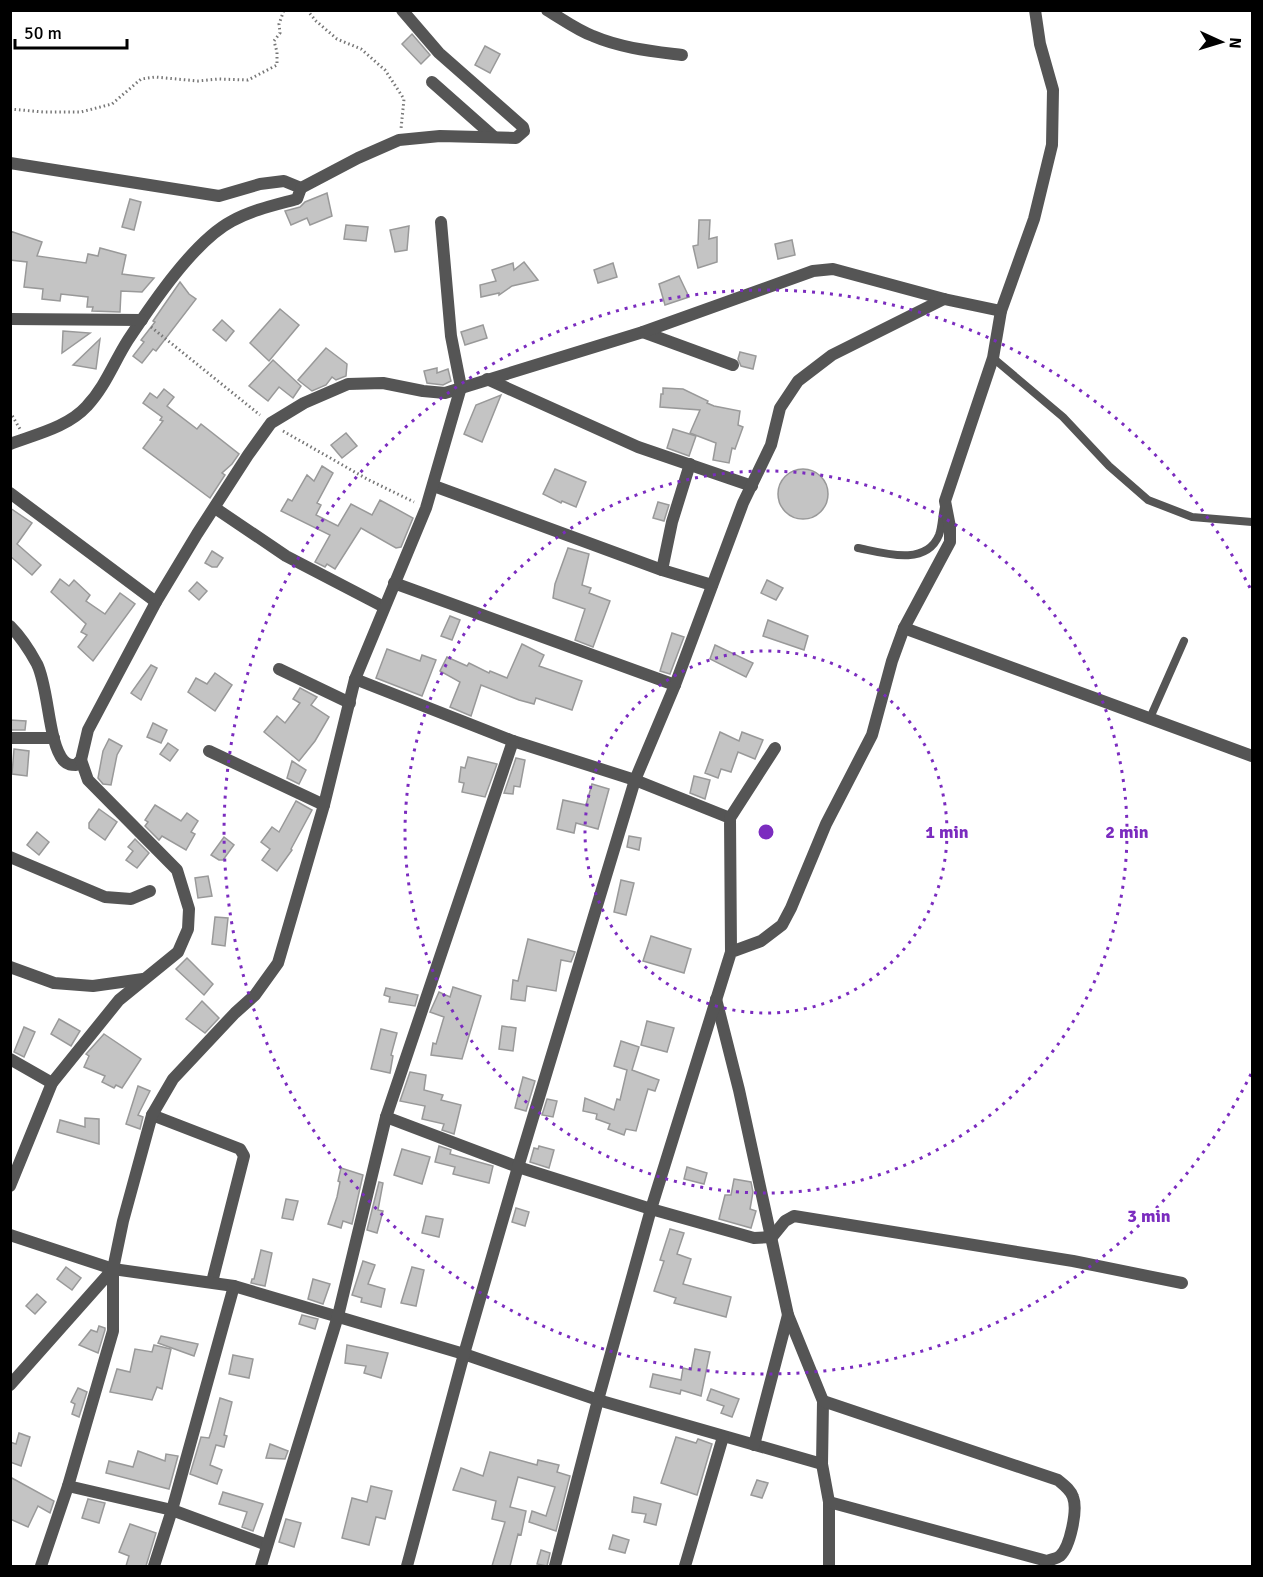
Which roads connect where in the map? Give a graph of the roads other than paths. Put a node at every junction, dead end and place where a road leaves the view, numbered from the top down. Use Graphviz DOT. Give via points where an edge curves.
graph roads {
  1 [pos="402,10"];
  2 [pos="547,10"];
  3 [pos="1035,10"];
  4 [pos="682,55"];
  5 [pos="432,82"];
  6 [pos="493,136"];
  7 [pos="10,163"];
  8 [pos="301,188"];
  9 [pos="441,222"];
  10 [pos="944,299"];
  11 [pos="1001,311"];
  12 [pos="10,319"];
  13 [pos="142,320"];
  14 [pos="643,332"];
  15 [pos="993,358"];
  16 [pos="733,364"];
  17 [pos="487,379"];
  18 [pos="460,387"];
  19 [pos="10,444"];
  20 [pos="690,464"];
  21 [pos="434,486"];
  22 [pos="752,486"];
  23 [pos="10,493"];
  24 [pos="945,501"];
  25 [pos="215,508"];
  26 [pos="1252,522"];
  27 [pos="858,548"];
  28 [pos="662,570"];
  29 [pos="394,584"];
  30 [pos="712,585"];
  31 [pos="156,602"];
  32 [pos="384,607"];
  33 [pos="904,628"];
  34 [pos="12,630"];
  35 [pos="1184,641"];
  36 [pos="279,669"];
  37 [pos="355,680"];
  38 [pos="675,685"];
  39 [pos="350,704"];
  40 [pos="1150,718"];
  41 [pos="10,738"];
  42 [pos="54,738"];
  43 [pos="513,741"];
  44 [pos="775,748"];
  45 [pos="209,751"];
  46 [pos="1252,756"];
  47 [pos="81,760"];
  48 [pos="635,780"];
  49 [pos="324,805"];
  50 [pos="730,818"];
  51 [pos="10,857"];
  52 [pos="150,891"];
  53 [pos="731,952"];
  54 [pos="10,967"];
  55 [pos="143,979"];
  56 [pos="717,999"];
  57 [pos="10,1059"];
  58 [pos="52,1083"];
  59 [pos="152,1114"];
  60 [pos="386,1117"];
  61 [pos="518,1167"];
  62 [pos="10,1186"];
  63 [pos="651,1209"];
  64 [pos="10,1235"];
  65 [pos="772,1237"];
  66 [pos="113,1269"];
  67 [pos="212,1282"];
  68 [pos="1182,1283"];
  69 [pos="234,1286"];
  70 [pos="788,1315"];
  71 [pos="338,1316"];
  72 [pos="465,1354"];
  73 [pos="10,1385"];
  74 [pos="598,1400"];
  75 [pos="823,1401"];
  76 [pos="723,1437"];
  77 [pos="754,1445"];
  78 [pos="822,1464"];
  79 [pos="68,1486"];
  80 [pos="829,1502"];
  81 [pos="172,1510"];
  82 [pos="267,1545"];
  83 [pos="41,1566"];
  84 [pos="154,1566"];
  85 [pos="261,1566"];
  86 [pos="407,1566"];
  87 [pos="555,1566"];
  88 [pos="685,1566"];
  89 [pos="829,1566"];
  1 -- 6 [label="street" via="439,53 524,131 516,138"];
  2 -- 4 [label="street" via="591,36 642,50"];
  3 -- 11 [label="street" via="1053,90 1052,145 1034,219"];
  5 -- 6 [label="street"];
  6 -- 8 [label="street" via="399,140"];
  7 -- 8 [label="street" via="219,196 284,181"];
  8 -- 13 [label="street" via="297,199 231,221 203,243"];
  9 -- 18 [label="street" via="451,336"];
  10 -- 11 [label="street"];
  10 -- 14 [label="street" via="833,269 813,271"];
  10 -- 22 [label="street" via="832,355 798,381 780,408 771,446"];
  11 -- 15 [label="street"];
  12 -- 13 [label="street"];
  13 -- 19 [label="street" via="87,406 68,422"];
  14 -- 16 [label="street"];
  14 -- 17 [label="street"];
  15 -- 24 [label="street"];
  15 -- 26 [label="lane" via="1063,417 1148,500 1192,517"];
  17 -- 18 [label="street"];
  17 -- 20 [label="street" via="638,447"];
  18 -- 21 [label="street"];
  18 -- 25 [label="street" via="445,393 383,383 348,384 304,404 271,423"];
  20 -- 22 [label="street"];
  20 -- 28 [label="street"];
  21 -- 28 [label="street"];
  21 -- 29 [label="street"];
  22 -- 30 [label="street"];
  23 -- 31 [label="street"];
  24 -- 27 [label="lane" via="939,536 925,551 899,557"];
  24 -- 33 [label="street" via="950,542"];
  25 -- 31 [label="street"];
  25 -- 32 [label="street" via="286,556"];
  28 -- 30 [label="street"];
  29 -- 32 [label="street"];
  29 -- 38 [label="street"];
  30 -- 38 [label="street"];
  31 -- 47 [label="street" via="88,730"];
  32 -- 37 [label="street"];
  33 -- 40 [label="street"];
  33 -- 53 [label="street" via="872,735 826,824 792,908 782,925 761,941"];
  34 -- 42 [label="street" via="37,664"];
  35 -- 40 [label="lane"];
  36 -- 39 [label="street"];
  37 -- 39 [label="street"];
  37 -- 43 [label="street"];
  38 -- 48 [label="street"];
  39 -- 49 [label="street"];
  40 -- 46 [label="street"];
  41 -- 42 [label="street"];
  42 -- 47 [label="street" via="69,765"];
  43 -- 48 [label="street"];
  43 -- 60 [label="street"];
  44 -- 50 [label="street"];
  45 -- 49 [label="street"];
  47 -- 55 [label="street" via="88,780 177,870 187,896 188,929 178,952"];
  48 -- 50 [label="street"];
  48 -- 61 [label="street"];
  49 -- 59 [label="street" via="278,963 255,995 173,1079"];
  50 -- 53 [label="street"];
  51 -- 52 [label="street" via="105,897 131,899"];
  53 -- 56 [label="street"];
  54 -- 55 [label="street" via="54,983 93,986"];
  55 -- 58 [label="street" via="119,1000"];
  56 -- 63 [label="street"];
  56 -- 65 [label="street"];
  57 -- 58 [label="street"];
  58 -- 62 [label="street"];
  59 -- 66 [label="street"];
  59 -- 67 [label="street" via="240,1149 244,1156"];
  60 -- 61 [label="street"];
  60 -- 71 [label="street"];
  61 -- 63 [label="street"];
  61 -- 72 [label="street"];
  63 -- 65 [label="street" via="754,1238"];
  63 -- 74 [label="street"];
  64 -- 66 [label="street"];
  65 -- 68 [label="street" via="794,1216 1073,1261"];
  65 -- 70 [label="street"];
  66 -- 67 [label="street"];
  66 -- 73 [label="street"];
  66 -- 79 [label="street" via="113,1331"];
  67 -- 69 [label="street"];
  69 -- 71 [label="street"];
  69 -- 81 [label="street"];
  70 -- 75 [label="street"];
  70 -- 77 [label="street"];
  71 -- 72 [label="street"];
  71 -- 82 [label="street"];
  72 -- 74 [label="street"];
  72 -- 86 [label="street"];
  74 -- 76 [label="street"];
  74 -- 87 [label="street"];
  75 -- 78 [label="street"];
  75 -- 80 [label="street" via="1058,1480 1074,1498 1076,1509 1062,1554 1047,1561"];
  76 -- 77 [label="street"];
  76 -- 88 [label="street"];
  77 -- 78 [label="street"];
  78 -- 80 [label="street"];
  79 -- 81 [label="street"];
  79 -- 83 [label="street"];
  80 -- 89 [label="street"];
  81 -- 82 [label="street"];
  81 -- 84 [label="street"];
  82 -- 85 [label="street"];
}
